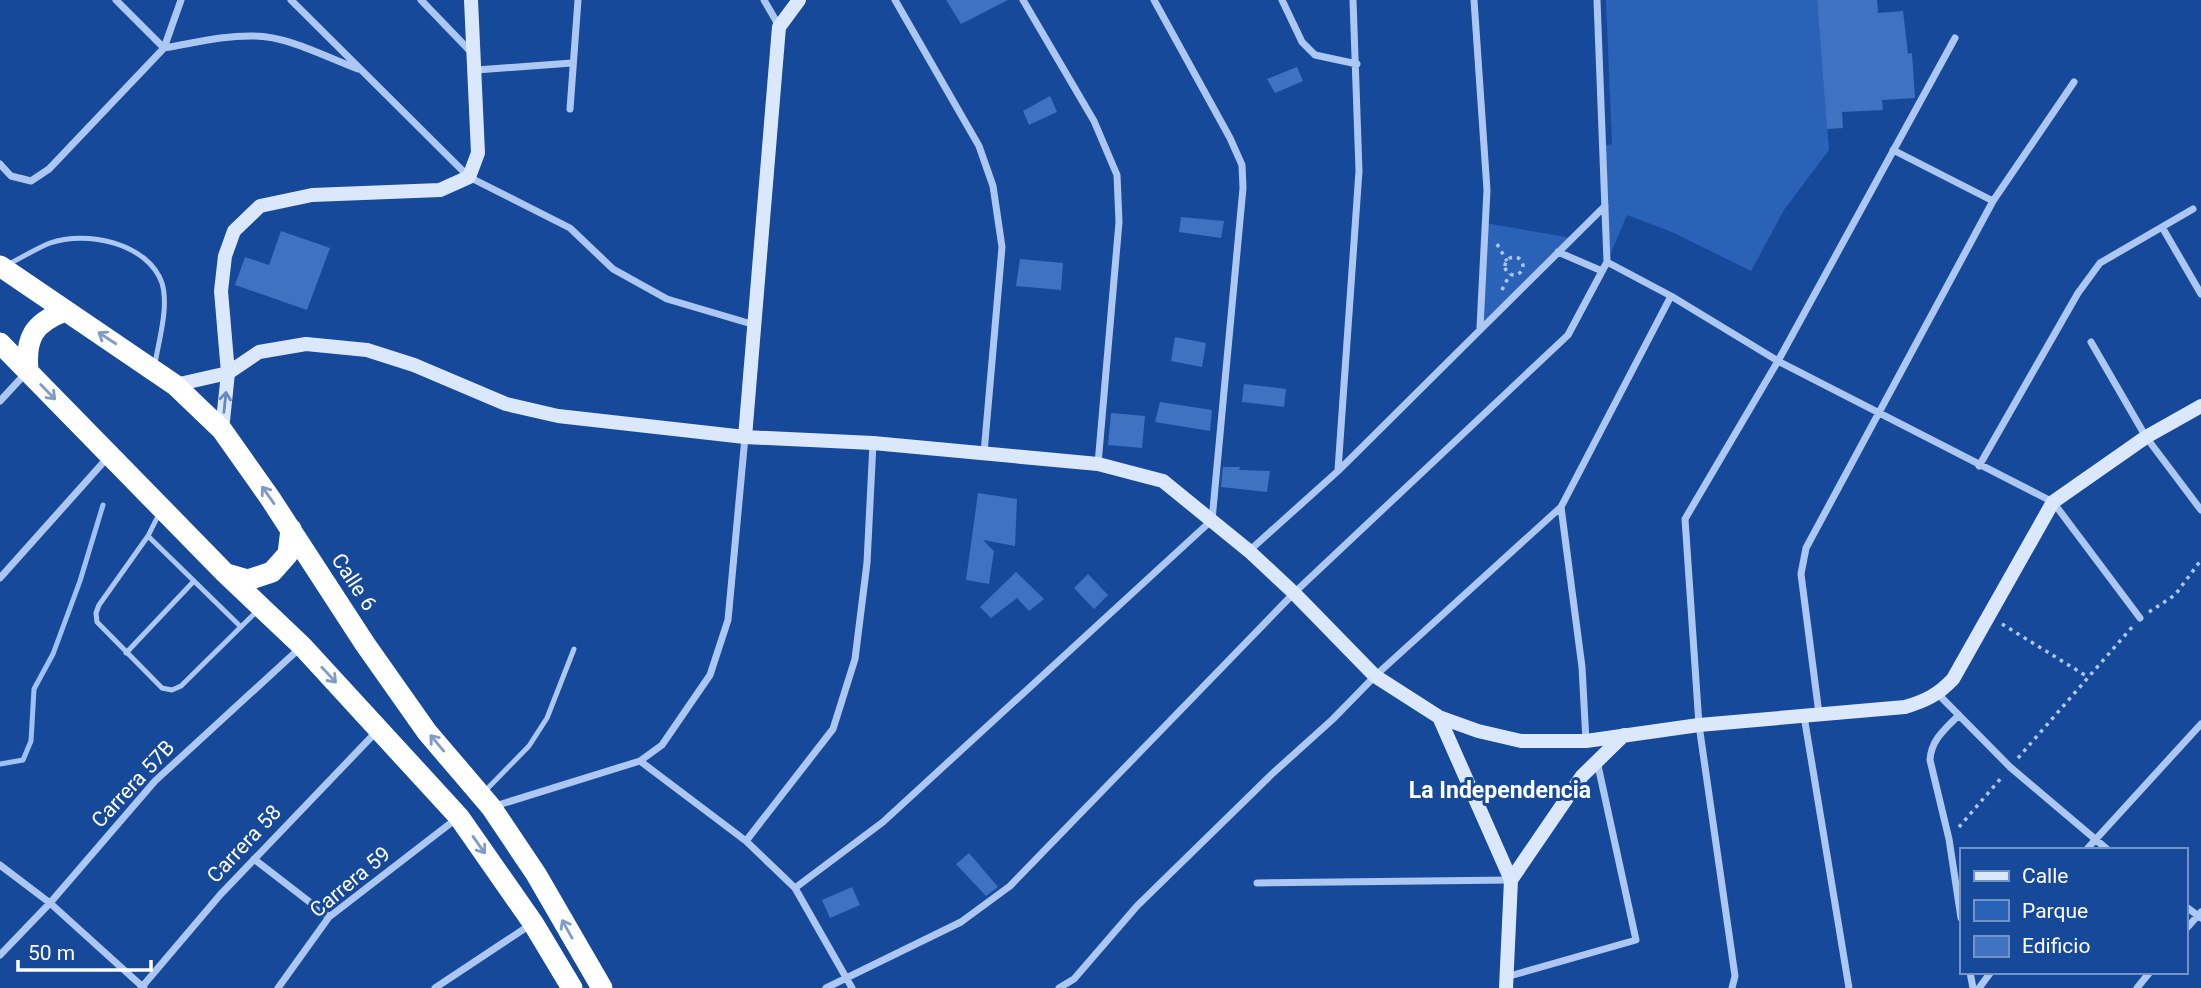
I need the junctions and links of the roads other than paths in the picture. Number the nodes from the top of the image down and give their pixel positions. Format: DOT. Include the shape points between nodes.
graph roads {
  1 [pos="116,0"];
  2 [pos="181,0"];
  3 [pos="291,0"];
  4 [pos="421,0"];
  5 [pos="471,0"];
  6 [pos="578,0"];
  7 [pos="764,0"];
  8 [pos="799,0"];
  9 [pos="895,0"];
  10 [pos="1023,0"];
  11 [pos="1154,0"];
  12 [pos="1282,0"];
  13 [pos="1353,0"];
  14 [pos="1474,0"];
  15 [pos="1597,0"];
  16 [pos="779,27"];
  17 [pos="1955,38"];
  18 [pos="164,48"];
  19 [pos="476,63"];
  20 [pos="572,63"];
  21 [pos="1357,64"];
  22 [pos="363,71"];
  23 [pos="2074,82"];
  24 [pos="570,109"];
  25 [pos="1893,150"];
  26 [pos="0,164"];
  27 [pos="469,177"];
  28 [pos="1993,201"];
  29 [pos="1605,206"];
  30 [pos="2193,209"];
  31 [pos="2162,226"];
  32 [pos="1558,252"];
  33 [pos="1606,262"];
  34 [pos="1,266"];
  35 [pos="1602,271"];
  36 [pos="2201,294"];
  37 [pos="1671,296"];
  38 [pos="65,311"];
  39 [pos="755,325"];
  40 [pos="1480,328"];
  41 [pos="2091,342"];
  42 [pos="0,343"];
  43 [pos="1778,361"];
  44 [pos="154,370"];
  45 [pos="28,371"];
  46 [pos="228,373"];
  47 [pos="175,385"];
  48 [pos="0,401"];
  49 [pos="2201,406"];
  50 [pos="1880,414"];
  51 [pos="222,430"];
  52 [pos="746,437"];
  53 [pos="2146,437"];
  54 [pos="873,443"];
  55 [pos="109,455"];
  56 [pos="984,455"];
  57 [pos="1098,464"];
  58 [pos="1979,466"];
  59 [pos="1338,471"];
  60 [pos="2053,502"];
  61 [pos="1561,507"];
  62 [pos="163,509"];
  63 [pos="2201,510"];
  64 [pos="1212,520"];
  65 [pos="291,529"];
  66 [pos="148,537"];
  67 [pos="1249,551"];
  68 [pos="225,573"];
  69 [pos="0,578"];
  70 [pos="194,581"];
  71 [pos="1294,593"];
  72 [pos="262,606"];
  73 [pos="2140,618"];
  74 [pos="241,627"];
  75 [pos="302,646"];
  76 [pos="574,649"];
  77 [pos="126,653"];
  78 [pos="1375,676"];
  79 [pos="1938,694"];
  80 [pos="1819,713"];
  81 [pos="1804,715"];
  82 [pos="1959,715"];
  83 [pos="1439,717"];
  84 [pos="2201,724"];
  85 [pos="1699,725"];
  86 [pos="379,729"];
  87 [pos="1624,735"];
  88 [pos="1586,741"];
  89 [pos="640,761"];
  90 [pos="1597,761"];
  91 [pos="486,801"];
  92 [pos="459,817"];
  93 [pos="2094,840"];
  94 [pos="747,841"];
  95 [pos="2088,848"];
  96 [pos="2105,848"];
  97 [pos="254,859"];
  98 [pos="0,865"];
  99 [pos="1511,880"];
  100 [pos="1256,883"];
  101 [pos="795,888"];
  102 [pos="50,903"];
  103 [pos="1960,911"];
  104 [pos="2200,915"];
  105 [pos="329,917"];
  106 [pos="533,923"];
  107 [pos="2187,928"];
  108 [pos="0,955"];
  109 [pos="2148,974"];
  110 [pos="848,976"];
  111 [pos="1506,983"];
  112 [pos="1074,984"];
  113 [pos="143,988"];
  114 [pos="278,988"];
  115 [pos="435,988"];
  116 [pos="572,988"];
  117 [pos="602,988"];
  118 [pos="826,988"];
  119 [pos="852,988"];
  120 [pos="1059,988"];
  121 [pos="1732,988"];
  122 [pos="1849,988"];
  123 [pos="2137,988"];
  1 -- 18 [label="street"];
  2 -- 18 [label="street"];
  3 -- 22 [label="street"];
  4 -- 19 [label="street"];
  5 -- 19 [label="main road"];
  6 -- 20 [label="street"];
  7 -- 16 [label="street"];
  8 -- 16 [label="main road"];
  9 -- 56 [label="street" via="979,146 993,186 1002,247"];
  10 -- 57 [label="street" via="1094,121 1117,175 1119,222"];
  11 -- 64 [label="street" via="1242,165"];
  12 -- 21 [label="street" via="1302,42 1315,55"];
  13 -- 21 [label="street"];
  14 -- 40 [label="street" via="1487,190"];
  15 -- 29 [label="street"];
  16 -- 39 [label="main road"];
  17 -- 25 [label="street"];
  18 -- 22 [label="street" via="257,36 293,44"];
  18 -- 26 [label="street" via="49,169 32,181 11,176"];
  19 -- 20 [label="street"];
  19 -- 27 [label="main road" via="478,153"];
  20 -- 24 [label="street"];
  21 -- 59 [label="street" via="1359,172"];
  22 -- 27 [label="street"];
  23 -- 28 [label="street"];
  25 -- 28 [label="street"];
  25 -- 43 [label="street"];
  27 -- 39 [label="street" via="570,228 613,269 667,299"];
  27 -- 46 [label="main road" via="440,190 312,195 260,206 234,231 225,256 221,291"];
  28 -- 50 [label="street"];
  29 -- 32 [label="street"];
  29 -- 33 [label="street"];
  30 -- 31 [label="street"];
  31 -- 36 [label="street"];
  31 -- 58 [label="street" via="2100,263 2078,293"];
  32 -- 35 [label="street"];
  32 -- 40 [label="street"];
  33 -- 35 [label="street"];
  33 -- 37 [label="street"];
  34 -- 38 [label="highway, Calle 6"];
  34 -- 44 [label="lane" via="52,242 92,238 129,248 152,264 162,284 164,308"];
  35 -- 71 [label="street" via="1568,335"];
  37 -- 43 [label="street"];
  37 -- 61 [label="street"];
  44 -- 38 [label="highway, Calle 6, one-way"];
  38 -- 45 [label="highway" via="47,318 33,333 26,351"];
  39 -- 52 [label="main road"];
  40 -- 59 [label="street"];
  41 -- 53 [label="street"];
  42 -- 45 [label="highway"];
  43 -- 50 [label="street"];
  43 -- 85 [label="street" via="1685,519"];
  44 -- 47 [label="highway, Calle 6"];
  45 -- 48 [label="street"];
  45 -- 55 [label="highway, one-way"];
  46 -- 47 [label="main road"];
  51 -- 46 [label="main road, one-way"];
  46 -- 52 [label="main road" via="259,352 306,344 368,350 506,404 558,416"];
  47 -- 51 [label="highway, Calle 6"];
  49 -- 53 [label="main road"];
  50 -- 58 [label="street"];
  50 -- 80 [label="street" via="1806,548 1801,574"];
  65 -- 51 [label="highway, Calle 6, one-way"];
  52 -- 54 [label="main road"];
  52 -- 89 [label="street" via="728,620 710,675 662,745"];
  53 -- 60 [label="main road"];
  53 -- 63 [label="street"];
  54 -- 56 [label="main road"];
  54 -- 94 [label="street" via="867,563 855,659 833,729"];
  55 -- 62 [label="highway"];
  55 -- 69 [label="street"];
  56 -- 57 [label="main road"];
  57 -- 64 [label="main road" via="1163,481"];
  58 -- 60 [label="street"];
  59 -- 67 [label="street"];
  60 -- 73 [label="street"];
  60 -- 79 [label="main road" via="1953,679"];
  61 -- 78 [label="street"];
  61 -- 88 [label="street" via="1582,667"];
  62 -- 66 [label="lane"];
  62 -- 68 [label="highway"];
  64 -- 67 [label="main road"];
  64 -- 101 [label="street" via="883,822"];
  65 -- 68 [label="highway" via="288,554 272,572 248,580"];
  91 -- 65 [label="highway, Calle 6, one-way" via="427,732"];
  66 -- 70 [label="lane"];
  66 -- 77 [label="lane" via="96,613 97,622"];
  67 -- 71 [label="main road"];
  68 -- 72 [label="highway"];
  70 -- 74 [label="lane"];
  70 -- 77 [label="lane"];
  71 -- 78 [label="main road"];
  71 -- 110 [label="street" via="1010,886 961,922"];
  72 -- 74 [label="lane"];
  72 -- 75 [label="highway"];
  74 -- 77 [label="lane" via="172,690 162,688"];
  75 -- 86 [label="highway, one-way"];
  75 -- 102 [label="street, Carrera 57B" via="155,781"];
  76 -- 91 [label="lane" via="547,718"];
  78 -- 83 [label="main road"];
  78 -- 112 [label="street" via="1137,906"];
  79 -- 80 [label="main road" via="1905,707"];
  79 -- 82 [label="street"];
  80 -- 81 [label="main road"];
  81 -- 85 [label="main road"];
  81 -- 122 [label="street"];
  82 -- 93 [label="street" via="2010,767"];
  82 -- 103 [label="street" via="1935,740 1930,760"];
  83 -- 88 [label="main road" via="1521,741"];
  83 -- 99 [label="main road"];
  84 -- 93 [label="street"];
  85 -- 87 [label="main road"];
  85 -- 121 [label="street" via="1735,976"];
  86 -- 92 [label="highway"];
  86 -- 97 [label="street, Carrera 58"];
  87 -- 88 [label="main road"];
  87 -- 90 [label="main road"];
  89 -- 91 [label="street"];
  89 -- 94 [label="street"];
  90 -- 99 [label="main road" via="1581,776"];
  90 -- 111 [label="street" via="1636,940"];
  117 -- 91 [label="highway, Calle 6, one-way" via="536,874"];
  92 -- 105 [label="street, Carrera 59"];
  92 -- 106 [label="highway, one-way"];
  93 -- 95 [label="street"];
  93 -- 96 [label="street"];
  94 -- 101 [label="street"];
  97 -- 105 [label="street"];
  97 -- 113 [label="street, Carrera 58"];
  98 -- 102 [label="street"];
  99 -- 100 [label="street"];
  99 -- 111 [label="main road"];
  101 -- 110 [label="street"];
  102 -- 108 [label="street, Carrera 57B"];
  102 -- 113 [label="street"];
  104 -- 107 [label="street"];
  105 -- 114 [label="street, Carrera 59"];
  106 -- 115 [label="street"];
  106 -- 116 [label="highway"];
  109 -- 123 [label="street"];
  110 -- 118 [label="street"];
  110 -- 119 [label="street"];
  112 -- 120 [label="street"];
}
